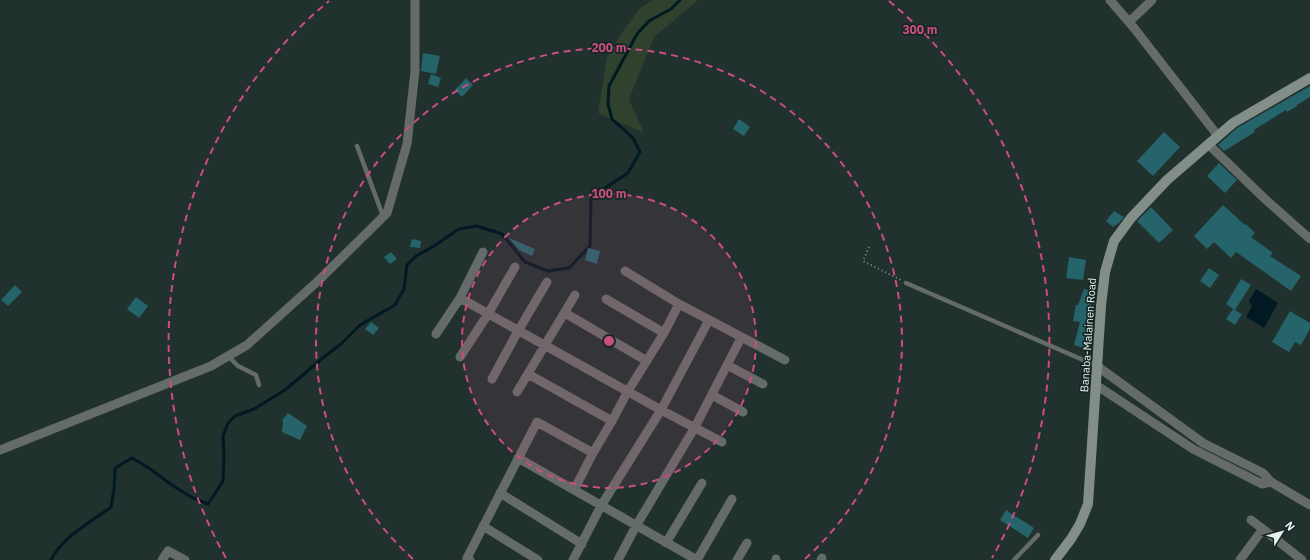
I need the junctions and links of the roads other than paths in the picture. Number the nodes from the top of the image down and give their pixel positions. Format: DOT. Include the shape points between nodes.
graph roads {
  1 [pos="415,0"];
  2 [pos="1110,0"];
  3 [pos="1152,0"];
  4 [pos="1129,22"];
  5 [pos="1310,78"];
  6 [pos="1218,136"];
  7 [pos="1208,144"];
  8 [pos="357,146"];
  9 [pos="383,216"];
  10 [pos="1310,239"];
  11 [pos="483,252"];
  12 [pos="515,267"];
  13 [pos="625,271"];
  14 [pos="547,282"];
  15 [pos="906,283"];
  16 [pos="576,295"];
  17 [pos="460,298"];
  18 [pos="606,299"];
  19 [pos="679,304"];
  20 [pos="565,313"];
  21 [pos="488,314"];
  22 [pos="709,320"];
  23 [pos="518,331"];
  24 [pos="664,333"];
  25 [pos="436,334"];
  26 [pos="741,338"];
  27 [pos="545,346"];
  28 [pos="228,356"];
  29 [pos="460,357"];
  30 [pos="785,360"];
  31 [pos="647,361"];
  32 [pos="727,365"];
  33 [pos="1097,366"];
  34 [pos="528,374"];
  35 [pos="492,379"];
  36 [pos="763,384"];
  37 [pos="259,385"];
  38 [pos="1096,385"];
  39 [pos="628,391"];
  40 [pos="517,392"];
  41 [pos="712,395"];
  42 [pos="661,410"];
  43 [pos="743,412"];
  44 [pos="612,421"];
  45 [pos="696,427"];
  46 [pos="722,442"];
  47 [pos="0,450"];
  48 [pos="593,453"];
  49 [pos="518,458"];
  50 [pos="1271,482"];
  51 [pos="702,483"];
  52 [pos="574,490"];
  53 [pos="500,493"];
  54 [pos="732,498"];
  55 [pos="1310,505"];
  56 [pos="601,506"];
  57 [pos="1251,520"];
  58 [pos="483,526"];
  59 [pos="636,526"];
  60 [pos="1263,529"];
  61 [pos="1038,535"];
  62 [pos="666,542"];
  63 [pos="747,543"];
  64 [pos="582,544"];
  65 [pos="162,560"];
  66 [pos="185,560"];
  67 [pos="470,560"];
  68 [pos="538,560"];
  69 [pos="573,560"];
  70 [pos="618,560"];
  71 [pos="697,560"];
  72 [pos="737,560"];
  73 [pos="1014,560"];
  74 [pos="1055,560"];
  75 [pos="1240,560"];
  76 [pos="1302,560"];
  1 -- 9 [label="street" via="416,71 407,144 387,213"];
  2 -- 4 [label="street"];
  3 -- 4 [label="street"];
  4 -- 6 [label="street"];
  5 -- 6 [label="street, Banaba-Malainen Road" via="1233,123"];
  6 -- 7 [label="street, Banaba-Malainen Road"];
  7 -- 10 [label="street"];
  7 -- 33 [label="street, Banaba-Malainen Road" via="1167,180 1131,218 1114,241 1105,272"];
  8 -- 9 [label="lane"];
  9 -- 28 [label="street" via="318,281 247,345"];
  11 -- 17 [label="street"];
  12 -- 21 [label="street"];
  13 -- 19 [label="street"];
  14 -- 23 [label="street"];
  15 -- 33 [label="lane"];
  16 -- 20 [label="street"];
  17 -- 21 [label="street"];
  17 -- 25 [label="street"];
  18 -- 24 [label="street"];
  19 -- 22 [label="street"];
  19 -- 24 [label="street"];
  20 -- 27 [label="street"];
  20 -- 31 [label="street"];
  21 -- 23 [label="street"];
  21 -- 29 [label="street"];
  22 -- 26 [label="street"];
  22 -- 42 [label="street"];
  23 -- 27 [label="street"];
  23 -- 35 [label="street"];
  24 -- 31 [label="street"];
  26 -- 30 [label="street"];
  26 -- 32 [label="street"];
  27 -- 34 [label="street"];
  27 -- 39 [label="street"];
  28 -- 37 [label="lane" via="238,366 256,375"];
  28 -- 47 [label="street" via="211,366"];
  31 -- 39 [label="street"];
  32 -- 36 [label="street"];
  32 -- 41 [label="street"];
  33 -- 38 [label="street, Banaba-Malainen Road"];
  33 -- 50 [label="street" via="1203,443 1263,473"];
  34 -- 40 [label="street"];
  34 -- 44 [label="street"];
  38 -- 50 [label="street" via="1193,449 1262,484"];
  38 -- 74 [label="street, Banaba-Malainen Road" via="1088,504 1080,524"];
  39 -- 42 [label="street"];
  39 -- 44 [label="street"];
  41 -- 43 [label="street"];
  41 -- 45 [label="street"];
  42 -- 45 [label="street"];
  42 -- 56 [label="street"];
  44 -- 48 [label="street"];
  45 -- 46 [label="street"];
  45 -- 59 [label="street"];
  48 -- 49 [label="street" via="537,422"];
  48 -- 52 [label="street"];
  49 -- 52 [label="street"];
  49 -- 53 [label="street"];
  50 -- 55 [label="street"];
  51 -- 62 [label="street"];
  52 -- 56 [label="street"];
  53 -- 58 [label="street"];
  53 -- 64 [label="street"];
  54 -- 71 [label="street"];
  56 -- 59 [label="street"];
  56 -- 64 [label="street"];
  57 -- 60 [label="street"];
  58 -- 67 [label="street" via="467,558"];
  58 -- 68 [label="street"];
  59 -- 62 [label="street"];
  59 -- 70 [label="street"];
  60 -- 75 [label="street"];
  60 -- 76 [label="street"];
  61 -- 73 [label="lane"];
  62 -- 71 [label="street"];
  63 -- 72 [label="street"];
  64 -- 69 [label="street"];
  65 -- 66 [label="street" via="168,551"];
}
